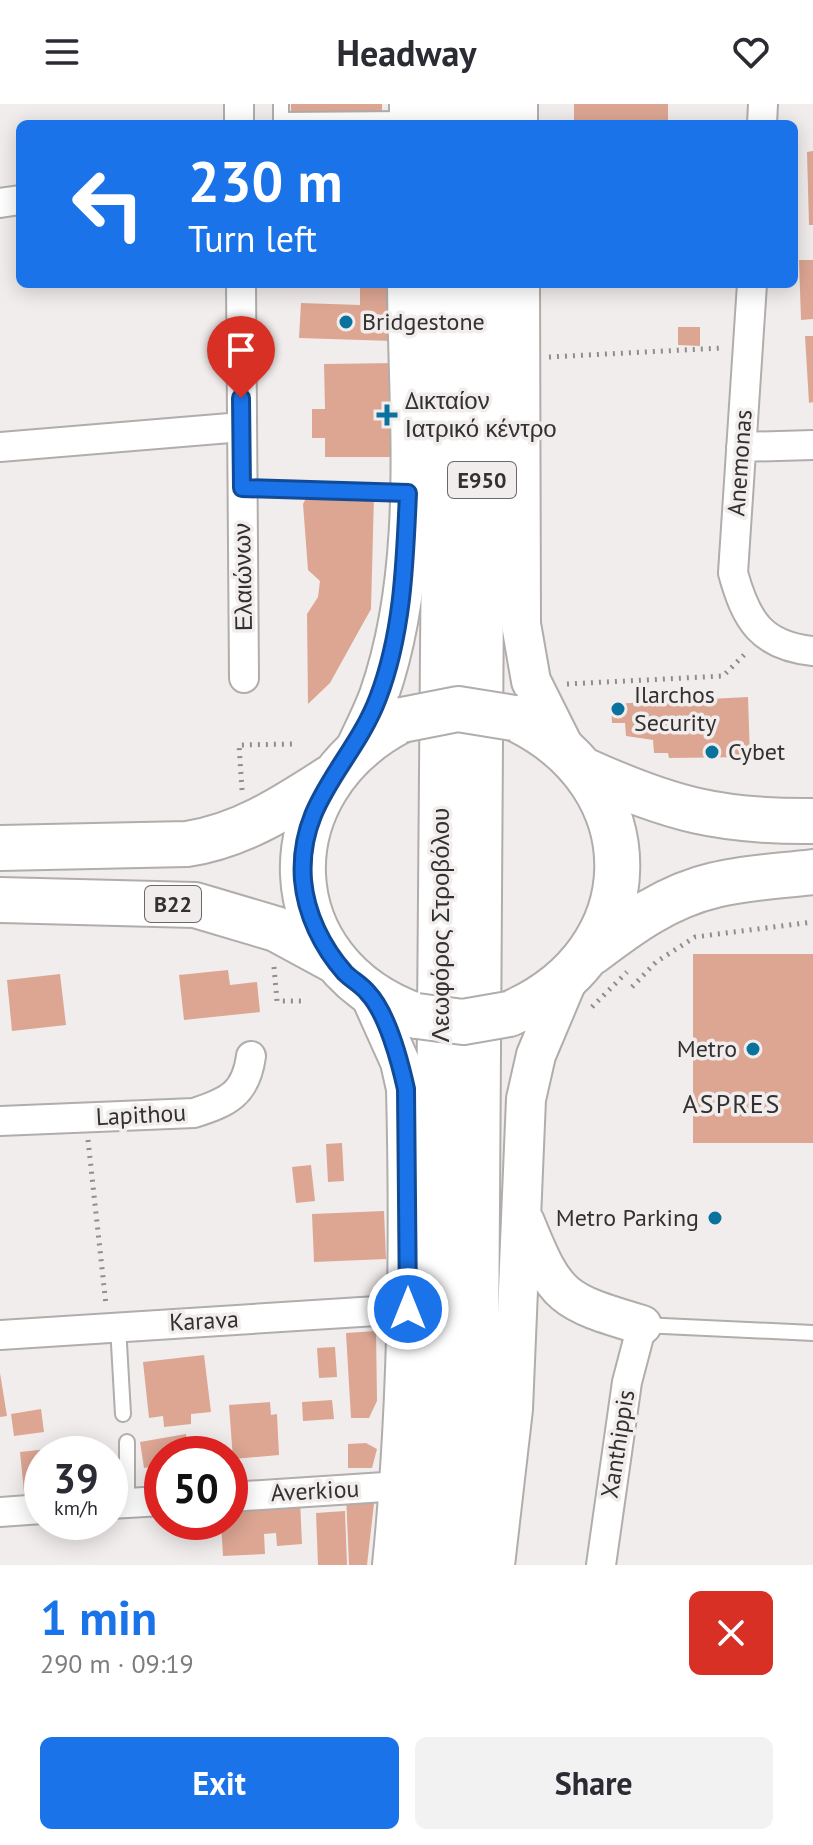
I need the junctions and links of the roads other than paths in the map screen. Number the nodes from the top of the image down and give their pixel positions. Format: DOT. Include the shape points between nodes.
graph roads {
  1 [pos="281,104"];
  2 [pos="424,115"];
  3 [pos="241,288"];
  4 [pos="407,288"];
  5 [pos="446,288"];
  6 [pos="483,288"];
  7 [pos="520,288"];
  8 [pos="752,288"];
  9 [pos="242,427"];
  10 [pos="813,445"];
  11 [pos="0,447"];
  12 [pos="741,447"];
  13 [pos="242,488"];
  14 [pos="408,493"];
  15 [pos="813,651"];
  16 [pos="244,678"];
  17 [pos="575,759"];
  18 [pos="342,764"];
  19 [pos="813,821"];
  20 [pos="0,848"];
  21 [pos="813,872"];
  22 [pos="0,900"];
  23 [pos="335,961"];
  24 [pos="581,983"];
  25 [pos="369,993"];
  26 [pos="251,1056"];
  27 [pos="0,1121"];
  28 [pos="519,1209"];
  29 [pos="408,1309"];
  30 [pos="642,1325"];
  31 [pos="113,1326"];
  32 [pos="813,1333"];
  33 [pos="0,1335"];
  34 [pos="123,1414"];
  35 [pos="400,1486"];
  36 [pos="248,1496"];
  37 [pos="24,1510"];
  38 [pos="0,1512"];
  39 [pos="392,1565"];
  40 [pos="421,1565"];
  41 [pos="462,1565"];
  42 [pos="495,1565"];
  43 [pos="601,1565"];
  1 -- 2 [label="lane" via="281,120"];
  3 -- 9 [label="street, Ελαιώνων"];
  4 -- 14 [label="main road"];
  5 -- 40 [label="main road, Λεωφόρος Στροβόλου / E950" via="438,1263"];
  6 -- 41 [label="main road, Λεωφόρος Στροβόλου / E950" via="476,1355"];
  7 -- 17 [label="main road, E950" via="521,624 531,681"];
  8 -- 12 [label="street, Anemonas"];
  9 -- 11 [label="street"];
  9 -- 13 [label="street, Ελαιώνων"];
  10 -- 12 [label="street"];
  12 -- 15 [label="street, Anemonas" via="733,573 742,604 763,635"];
  13 -- 14 [label="lane"];
  13 -- 16 [label="street, Ελαιώνων"];
  14 -- 18 [label="main road" via="397,625 378,698"];
  17 -- 18 [label="main road, bridge" via="514,718 458,709 402,720"];
  17 -- 19 [label="main road" via="688,811 750,822"];
  17 -- 24 [label="main road" via="612,827 617,871 609,915"];
  18 -- 20 [label="main road" via="284,807 217,840"];
  18 -- 23 [label="main road" via="307,833 303,879 314,924"];
  21 -- 24 [label="main road" via="715,885 649,911"];
  22 -- 23 [label="main road, B22" via="195,905 276,929"];
  23 -- 25 [label="main road"];
  24 -- 25 [label="main road, bridge" via="509,1014 463,1022 417,1016"];
  24 -- 28 [label="main road" via="536,1055 526,1099"];
  25 -- 29 [label="main road" via="400,1062 406,1089"];
  26 -- 27 [label="street, Lapithou" via="248,1079 236,1093 194,1113"];
  28 -- 30 [label="main road" via="546,1274 564,1295"];
  28 -- 42 [label="main road" via="513,1409"];
  29 -- 31 [label="street, Karava"];
  29 -- 35 [label="main road"];
  30 -- 32 [label="lane"];
  30 -- 43 [label="street, Xanthippis" via="627,1382"];
  31 -- 33 [label="street, Karava"];
  31 -- 34 [label="lane"];
  35 -- 36 [label="street, Averkiou"];
  35 -- 39 [label="main road"];
  37 -- 38 [label="street"];
}
